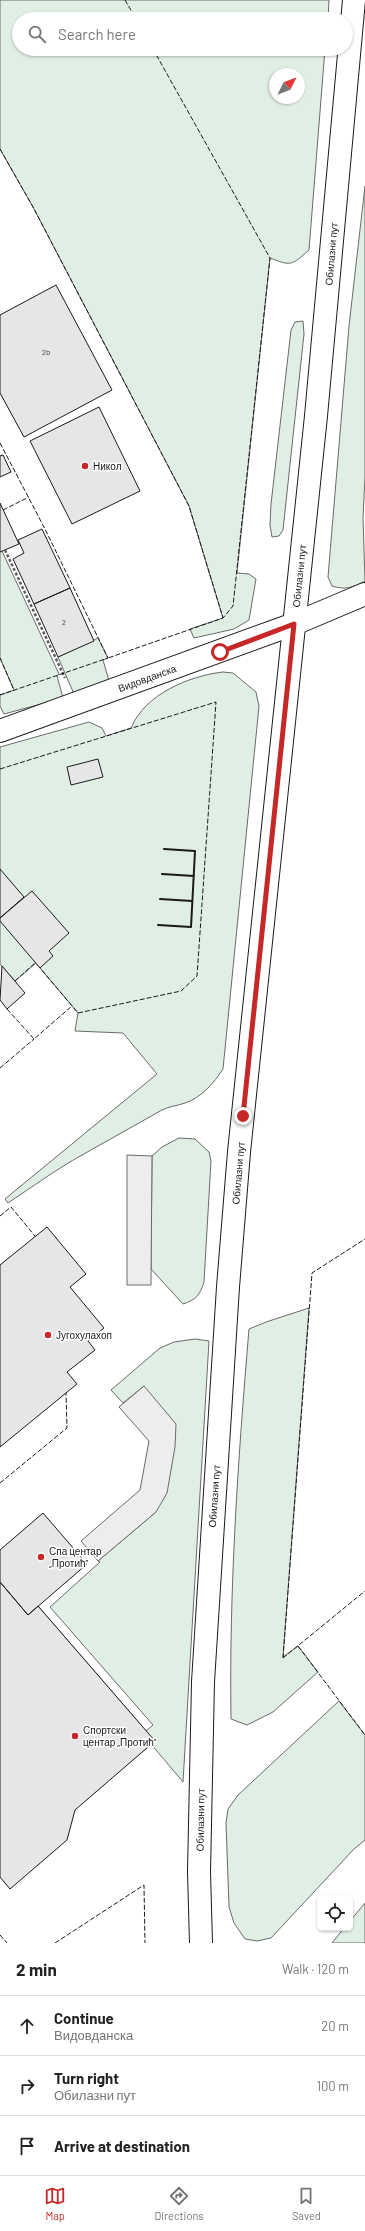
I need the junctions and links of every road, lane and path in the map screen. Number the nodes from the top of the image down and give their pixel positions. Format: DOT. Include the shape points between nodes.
graph roads {
  1 [pos="354,0"];
  2 [pos="353,12"];
  3 [pos="349,56"];
  4 [pos="5,550"];
  5 [pos="365,594"];
  6 [pos="294,624"];
  7 [pos="63,673"];
  8 [pos="0,731"];
  9 [pos="201,1943"];
  1 -- 2 [label="main road, Обилазни пут"];
  3 -- 6 [label="main road, Обилазни пут"];
  4 -- 7 [label="path"];
  5 -- 6 [label="main road, Видовданска"];
  6 -- 8 [label="main road, Видовданска"];
  6 -- 9 [label="main road, Обилазни пут" via="240,1144 225,1323 203,1682 199,1872"];
}
